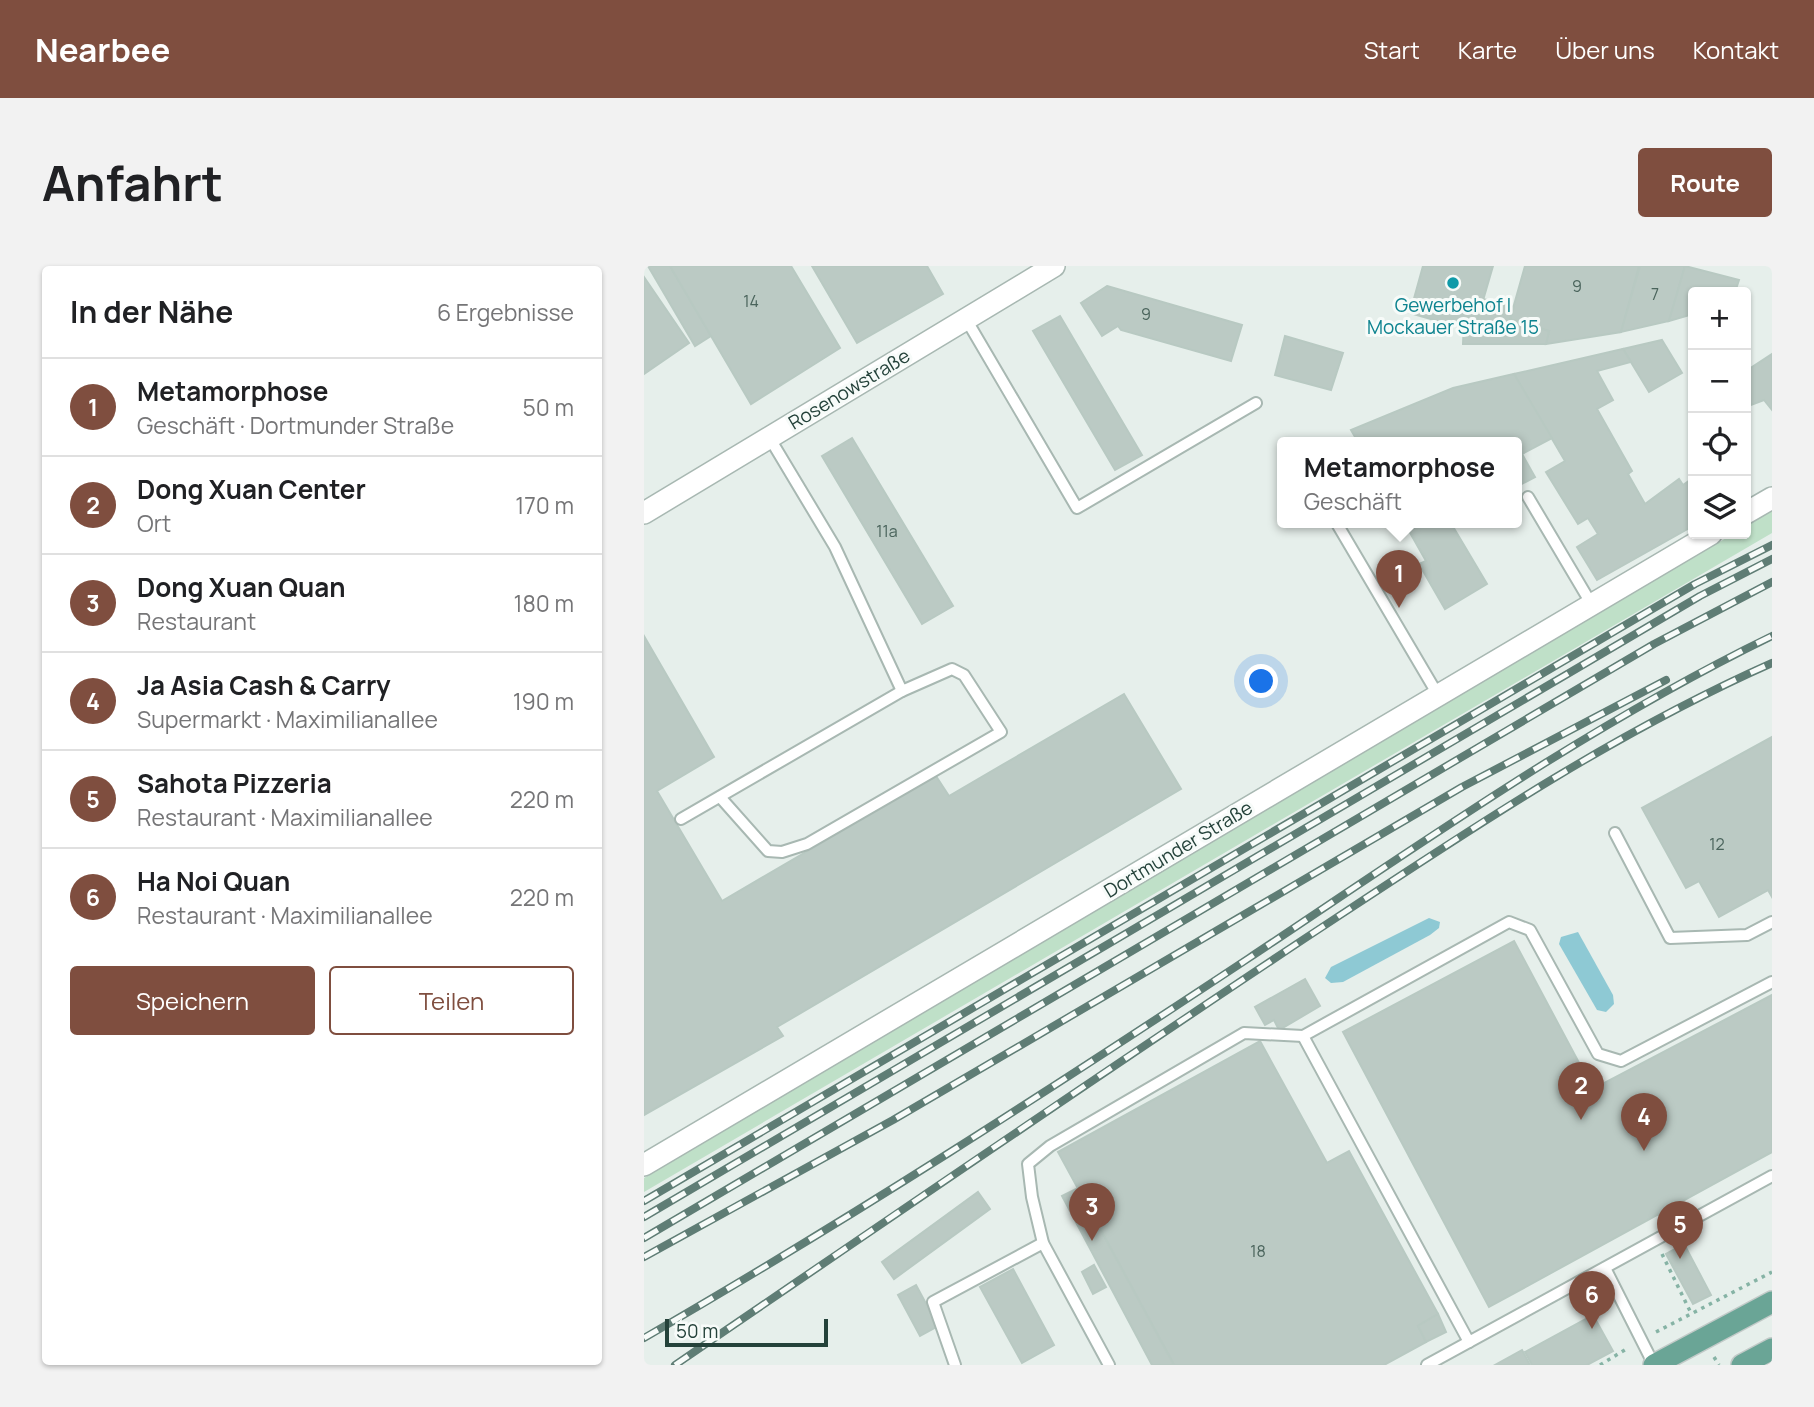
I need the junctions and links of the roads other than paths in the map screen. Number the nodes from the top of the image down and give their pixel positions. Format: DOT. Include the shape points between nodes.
graph roads {
  1 [pos="1054,266"];
  2 [pos="967,318"];
  3 [pos="1256,403"];
  4 [pos="769,437"];
  5 [pos="1528,497"];
  6 [pos="1772,498"];
  7 [pos="1751,510"];
  8 [pos="644,513"];
  9 [pos="1340,528"];
  10 [pos="1702,539"];
  11 [pos="1592,604"];
  12 [pos="902,691"];
  13 [pos="1438,695"];
  14 [pos="720,797"];
  15 [pos="681,820"];
  16 [pos="1615,833"];
  17 [pos="1772,922"];
  18 [pos="1772,982"];
  19 [pos="1304,1036"];
  20 [pos="644,1165"];
  21 [pos="1772,1176"];
  22 [pos="1043,1243"];
  23 [pos="1605,1268"];
  24 [pos="1772,1302"];
  25 [pos="1469,1342"];
  26 [pos="1772,1349"];
  27 [pos="955,1365"];
  28 [pos="1110,1365"];
  29 [pos="1427,1365"];
  30 [pos="1654,1365"];
  31 [pos="1742,1365"];
  1 -- 2 [label="street, Rosenowstraße"];
  2 -- 3 [label="lane" via="1077,508"];
  2 -- 4 [label="street, Rosenowstraße"];
  4 -- 8 [label="street, Rosenowstraße"];
  4 -- 12 [label="lane" via="835,547"];
  5 -- 11 [label="lane"];
  6 -- 7 [label="street"];
  9 -- 13 [label="lane"];
  10 -- 11 [label="street, Dortmunder Straße"];
  11 -- 13 [label="street, Dortmunder Straße"];
  12 -- 14 [label="lane"];
  12 -- 14 [label="lane" via="951,669 964,675 1001,732 807,844 782,852 768,850"];
  13 -- 20 [label="street, Dortmunder Straße"];
  14 -- 15 [label="lane"];
  16 -- 17 [label="lane" via="1670,937 1747,935"];
  18 -- 19 [label="lane" via="1621,1062 1598,1054 1530,930 1508,922"];
  19 -- 22 [label="lane" via="1244,1033 1050,1146 1028,1164"];
  19 -- 25 [label="lane"];
  21 -- 23 [label="lane"];
  22 -- 27 [label="lane" via="933,1302"];
  22 -- 28 [label="lane"];
  23 -- 25 [label="lane"];
  23 -- 30 [label="lane"];
  24 -- 30 [label="main road"];
  25 -- 29 [label="lane"];
  26 -- 31 [label="main road"];
}
